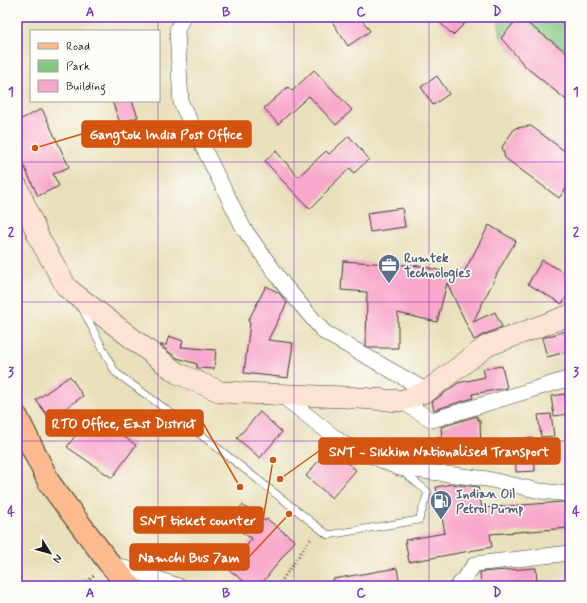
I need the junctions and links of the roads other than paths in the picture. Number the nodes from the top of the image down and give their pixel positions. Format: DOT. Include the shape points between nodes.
graph roads {
  1 [pos="183,17"];
  2 [pos="17,186"];
  3 [pos="74,294"];
  4 [pos="570,315"];
  5 [pos="570,381"];
  6 [pos="427,391"];
  7 [pos="280,394"];
  8 [pos="401,401"];
  9 [pos="17,417"];
  10 [pos="399,468"];
  11 [pos="570,494"];
  12 [pos="570,553"];
  13 [pos="109,563"];
  14 [pos="130,586"];
  15 [pos="179,586"];
  16 [pos="458,586"];
  1 -- 6 [label="street" via="177,30 181,103 244,229 284,285 324,332"];
  2 -- 3 [label="main road" via="39,238 67,288"];
  3 -- 7 [label="main road" via="177,374 221,392"];
  3 -- 10 [label="lane" via="115,372 205,438 328,535 418,520 428,492"];
  4 -- 6 [label="main road" via="487,346"];
  5 -- 8 [label="street" via="564,380 432,420"];
  6 -- 8 [label="main road"];
  7 -- 8 [label="main road"];
  7 -- 10 [label="street" via="342,443"];
  9 -- 13 [label="main road" via="50,484"];
  10 -- 11 [label="street" via="487,479 540,491"];
  12 -- 16 [label="street" via="475,564"];
  13 -- 14 [label="main road"];
  13 -- 15 [label="street"];
}
